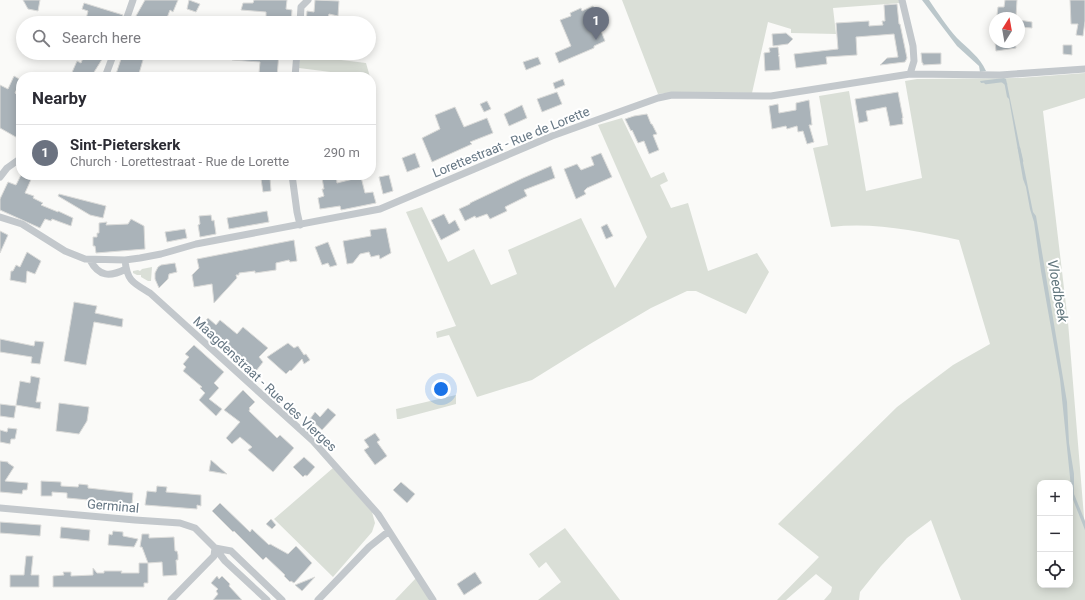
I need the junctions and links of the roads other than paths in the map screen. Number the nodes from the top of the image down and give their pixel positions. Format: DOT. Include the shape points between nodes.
graph roads {
  1 [pos="133,0"];
  2 [pos="296,0"];
  3 [pos="308,0"];
  4 [pos="902,0"];
  5 [pos="301,7"];
  6 [pos="127,16"];
  7 [pos="300,16"];
  8 [pos="111,60"];
  9 [pos="297,60"];
  10 [pos="1085,69"];
  11 [pos="107,72"];
  12 [pos="296,72"];
  13 [pos="910,74"];
  14 [pos="16,162"];
  15 [pos="0,177"];
  16 [pos="293,180"];
  17 [pos="0,216"];
  18 [pos="300,225"];
  19 [pos="90,260"];
  20 [pos="124,260"];
  21 [pos="126,269"];
  22 [pos="0,508"];
  23 [pos="389,530"];
  24 [pos="215,548"];
  25 [pos="171,600"];
  26 [pos="267,600"];
  27 [pos="282,600"];
  28 [pos="318,600"];
  29 [pos="433,600"];
  1 -- 6 [label="street"];
  2 -- 5 [label="street"];
  3 -- 5 [label="street"];
  4 -- 13 [label="street" via="913,46 914,61"];
  5 -- 7 [label="street"];
  8 -- 11 [label="street"];
  9 -- 12 [label="street"];
  10 -- 13 [label="street, Lorettestraat - Rue de Lorette" via="1000,75"];
  13 -- 18 [label="street, Lorettestraat - Rue de Lorette" via="771,96 672,95 658,98 552,136 387,207"];
  14 -- 15 [label="street"];
  16 -- 18 [label="street"];
  17 -- 19 [label="street" via="22,224 70,254"];
  18 -- 20 [label="street, Lorettestraat - Rue de Lorette"];
  19 -- 20 [label="street, Lorettestraat - Rue de Lorette"];
  19 -- 21 [label="street" via="94,267 107,275"];
  20 -- 21 [label="street"];
  21 -- 23 [label="street, Maagdenstraat - Rue des Vierges" via="131,281 150,293 313,441 378,514"];
  22 -- 24 [label="street, Germinal" via="180,523 194,528"];
  23 -- 28 [label="street"];
  23 -- 29 [label="street, Maagdenstraat - Rue des Vierges"];
  24 -- 25 [label="street" via="214,556"];
  24 -- 26 [label="street, Germinal"];
  24 -- 27 [label="street, Germinal" via="232,552"];
}
